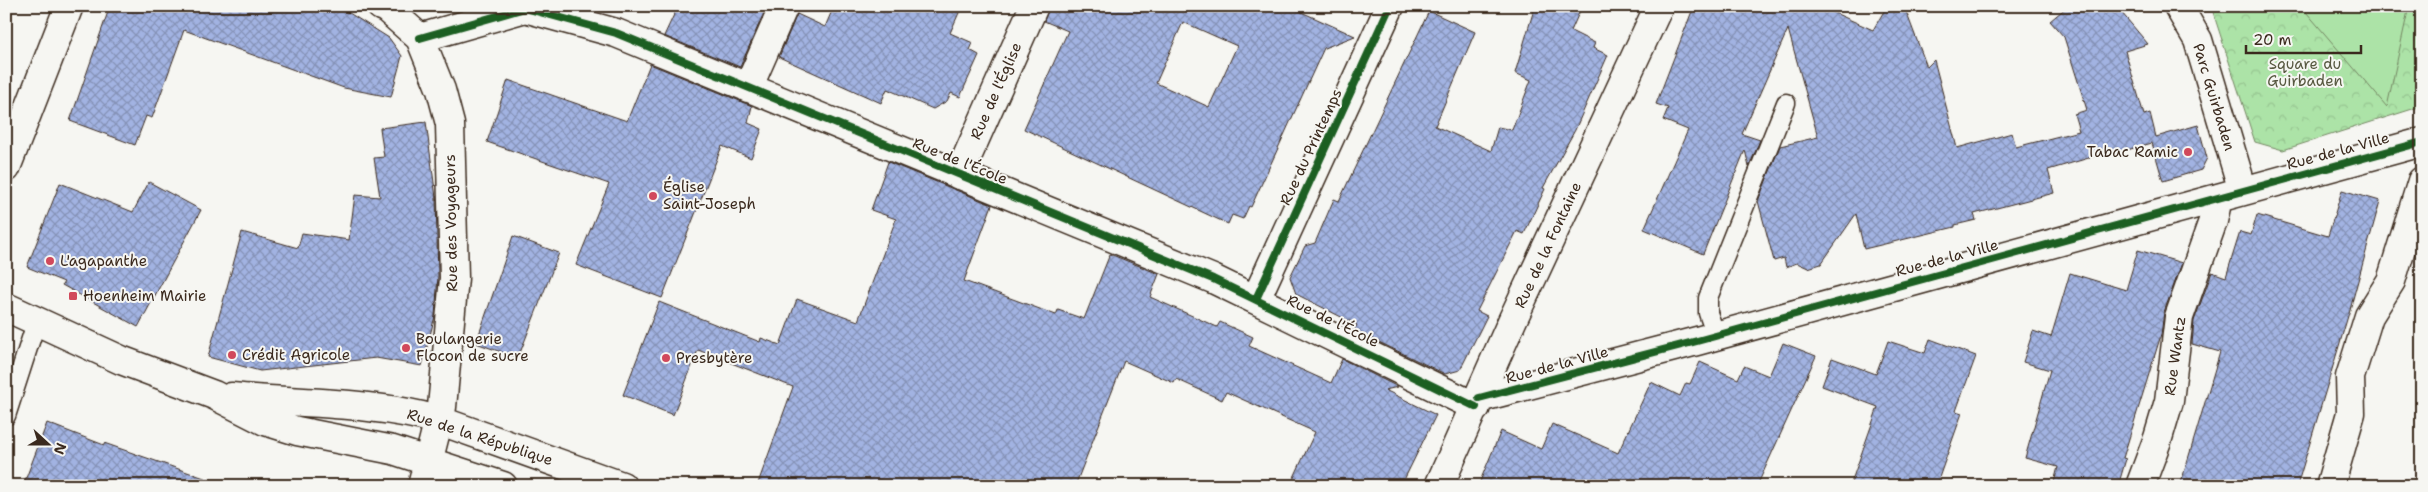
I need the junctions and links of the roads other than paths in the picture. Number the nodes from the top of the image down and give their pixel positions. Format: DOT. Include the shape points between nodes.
graph roads {
  1 [pos="69,6"];
  2 [pos="381,6"];
  3 [pos="784,6"];
  4 [pos="1034,6"];
  5 [pos="1390,6"];
  6 [pos="1659,6"];
  7 [pos="2178,6"];
  8 [pos="420,38"];
  9 [pos="748,88"];
  10 [pos="1786,103"];
  11 [pos="2422,142"];
  12 [pos="6,168"];
  13 [pos="959,175"];
  14 [pos="2422,181"];
  15 [pos="2231,194"];
  16 [pos="1256,299"];
  17 [pos="6,307"];
  18 [pos="37,320"];
  19 [pos="1716,336"];
  20 [pos="214,395"];
  21 [pos="1478,403"];
  22 [pos="6,416"];
  23 [pos="438,420"];
  24 [pos="426,473"];
  25 [pos="503,486"];
  26 [pos="622,486"];
  27 [pos="1439,486"];
  28 [pos="2140,486"];
  29 [pos="2330,486"];
  1 -- 12 [label="street"];
  2 -- 8 [label="street, Rue des Voyageurs"];
  3 -- 9 [label="street"];
  4 -- 13 [label="street, Rue de l'Église"];
  5 -- 16 [label="street, Rue du Printemps"];
  6 -- 21 [label="street, Rue de la Fontaine" via="1517,310"];
  7 -- 15 [label="street, Parc Guirbaden" via="2198,40"];
  8 -- 9 [label="street, Rue de l'École" via="525,8 616,33"];
  8 -- 23 [label="street, Rue des Voyageurs" via="441,90 450,124 454,278 446,373"];
  9 -- 13 [label="street, Rue de l'École"];
  10 -- 19 [label="lane" via="1708,298 1708,313"];
  11 -- 15 [label="street, Rue de la Ville"];
  13 -- 16 [label="street, Rue de l'École"];
  14 -- 29 [label="street" via="2391,281 2369,316 2350,377 2351,414"];
  15 -- 19 [label="street, Rue de la Ville"];
  15 -- 28 [label="street, Rue Wantz" via="2213,221 2179,317 2168,401"];
  16 -- 21 [label="street, Rue de l'École"];
  17 -- 18 [label="street, Rue de la République"];
  18 -- 20 [label="street, Rue de la République" via="121,360"];
  18 -- 22 [label="lane"];
  19 -- 21 [label="street, Rue de la Ville"];
  20 -- 23 [label="street, Rue de la République" via="369,406"];
  20 -- 24 [label="street, Rue de la République" via="265,421 297,432 393,450"];
  21 -- 27 [label="street, Rue de la Fontaine"];
  23 -- 24 [label="street, Rue des Voyageurs"];
  23 -- 26 [label="street, Rue de la République"];
  24 -- 25 [label="street, Rue de la République"];
}
